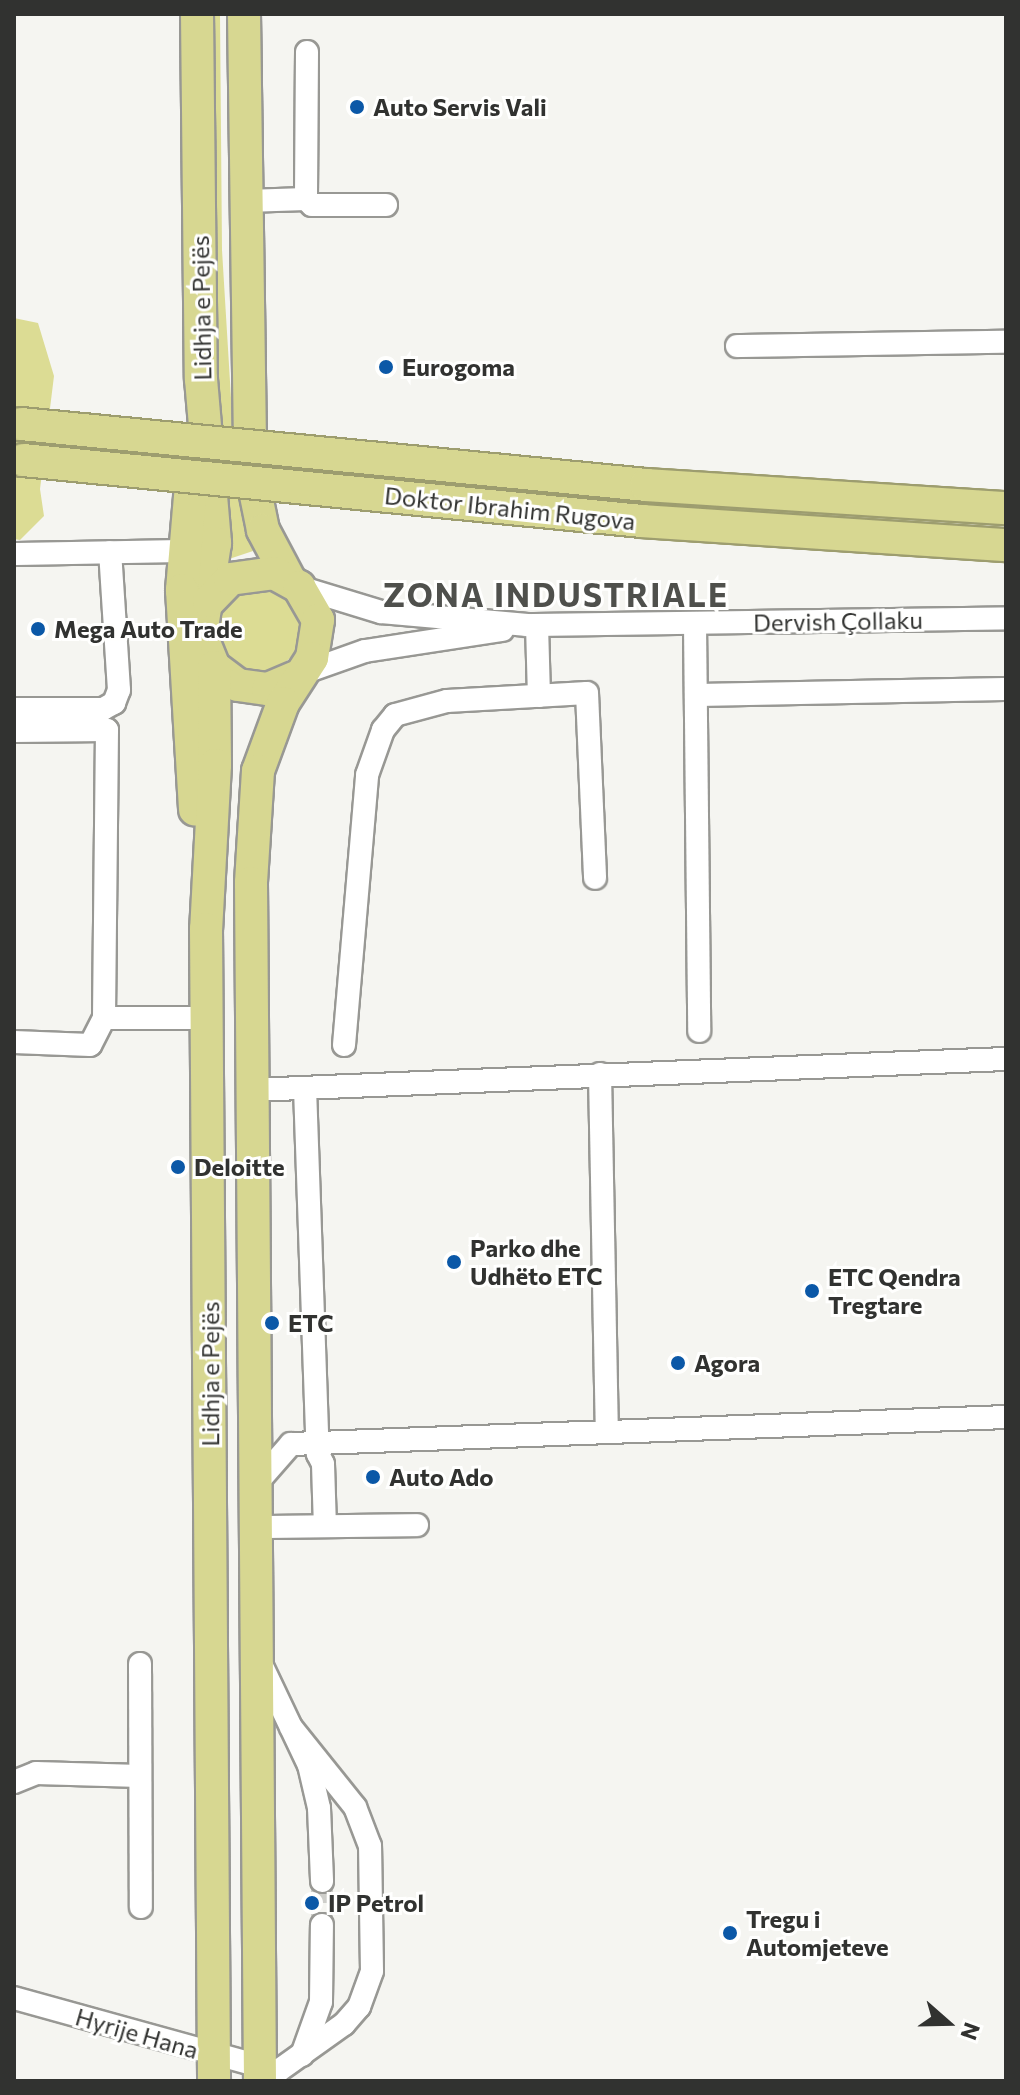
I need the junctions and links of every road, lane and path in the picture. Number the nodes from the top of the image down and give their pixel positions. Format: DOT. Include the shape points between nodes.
graph roads {
  1 [pos="197,14"];
  2 [pos="244,14"];
  3 [pos="307,52"];
  4 [pos="306,199"];
  5 [pos="246,201"];
  6 [pos="386,205"];
  7 [pos="1006,342"];
  8 [pos="737,346"];
  9 [pos="201,379"];
  10 [pos="18,424"];
  11 [pos="18,460"];
  12 [pos="1006,508"];
  13 [pos="1006,545"];
  14 [pos="184,551"];
  15 [pos="110,552"];
  16 [pos="14,554"];
  17 [pos="294,583"];
  18 [pos="209,601"];
  19 [pos="1006,618"];
  20 [pos="695,624"];
  21 [pos="532,625"];
  22 [pos="214,667"];
  23 [pos="298,675"];
  24 [pos="1006,689"];
  25 [pos="696,695"];
  26 [pos="539,696"];
  27 [pos="14,709"];
  28 [pos="14,731"];
  29 [pos="595,878"];
  30 [pos="206,929"];
  31 [pos="104,1018"];
  32 [pos="207,1018"];
  33 [pos="699,1031"];
  34 [pos="14,1042"];
  35 [pos="344,1045"];
  36 [pos="1006,1059"];
  37 [pos="600,1074"];
  38 [pos="305,1088"];
  39 [pos="253,1090"];
  40 [pos="317,1417"];
  41 [pos="1006,1417"];
  42 [pos="607,1430"];
  43 [pos="291,1444"];
  44 [pos="317,1444"];
  45 [pos="256,1484"];
  46 [pos="417,1525"];
  47 [pos="325,1526"];
  48 [pos="257,1527"];
  49 [pos="258,1658"];
  50 [pos="140,1664"];
  51 [pos="291,1727"];
  52 [pos="140,1776"];
  53 [pos="14,1782"];
  54 [pos="322,1881"];
  55 [pos="141,1907"];
  56 [pos="322,1925"];
  57 [pos="14,1998"];
  58 [pos="299,2060"];
  59 [pos="214,2068"];
  60 [pos="260,2075"];
  1 -- 9 [label="highway, Lidhja e Pejës"];
  2 -- 5 [label="highway, Lidhja e Pejës"];
  3 -- 4 [label="street"];
  4 -- 5 [label="street"];
  4 -- 6 [label="street" via="312,205"];
  5 -- 17 [label="highway, Lidhja e Pejës" via="250,466 263,530"];
  7 -- 8 [label="street"];
  9 -- 14 [label="highway"];
  9 -- 18 [label="highway, Lidhja e Pejës" via="214,504"];
  10 -- 12 [label="highway, Doktor Ibrahim Rugova, bridge" via="646,485"];
  11 -- 13 [label="highway, Doktor Ibrahim Rugova, bridge" via="642,521"];
  14 -- 15 [label="street"];
  14 -- 30 [label="highway" via="183,636"];
  15 -- 16 [label="street"];
  15 -- 27 [label="street" via="119,690 114,703 103,709"];
  17 -- 18 [label="highway" via="274,573 244,573"];
  17 -- 21 [label="street" via="381,612"];
  17 -- 23 [label="highway, Lidhja e Pejës" via="311,602 318,630 312,658"];
  18 -- 22 [label="highway, Lidhja e Pejës" via="201,635"];
  19 -- 20 [label="street, Dervish Çollaku"];
  20 -- 21 [label="street, Dervish Çollaku"];
  20 -- 25 [label="street"];
  21 -- 23 [label="street" via="365,651"];
  21 -- 26 [label="street"];
  22 -- 23 [label="highway" via="225,678 253,689 268,689"];
  22 -- 30 [label="highway, Lidhja e Pejës"];
  23 -- 39 [label="highway, Lidhja e Pejës" via="265,748 257,785 251,883"];
  24 -- 25 [label="street"];
  25 -- 33 [label="street"];
  26 -- 29 [label="street" via="587,693"];
  26 -- 35 [label="street" via="414,706 395,715 383,730 363,805"];
  28 -- 31 [label="street" via="107,730"];
  30 -- 32 [label="highway, Lidhja e Pejës"];
  31 -- 32 [label="street"];
  31 -- 34 [label="street" via="90,1045"];
  32 -- 59 [label="highway, Lidhja e Pejës"];
  36 -- 37 [label="street"];
  37 -- 38 [label="street"];
  37 -- 42 [label="street"];
  38 -- 39 [label="street"];
  38 -- 40 [label="street"];
  39 -- 45 [label="highway, Lidhja e Pejës"];
  40 -- 43 [label="street"];
  40 -- 44 [label="street"];
  41 -- 42 [label="street"];
  42 -- 44 [label="street"];
  43 -- 44 [label="street"];
  43 -- 45 [label="street"];
  44 -- 47 [label="street"];
  45 -- 48 [label="highway, Lidhja e Pejës"];
  46 -- 47 [label="street"];
  47 -- 48 [label="street"];
  48 -- 49 [label="highway, Lidhja e Pejës"];
  49 -- 51 [label="street"];
  49 -- 60 [label="highway, Lidhja e Pejës"];
  50 -- 52 [label="street"];
  51 -- 54 [label="street" via="315,1786"];
  51 -- 58 [label="street" via="355,1807 370,1846 368,1988 344,2024"];
  52 -- 53 [label="street" via="36,1773"];
  52 -- 55 [label="street"];
  56 -- 58 [label="street" via="321,2002"];
  57 -- 59 [label="street, Hyrije Hana"];
  58 -- 60 [label="street"];
  59 -- 60 [label="street, Hyrije Hana"];
}
